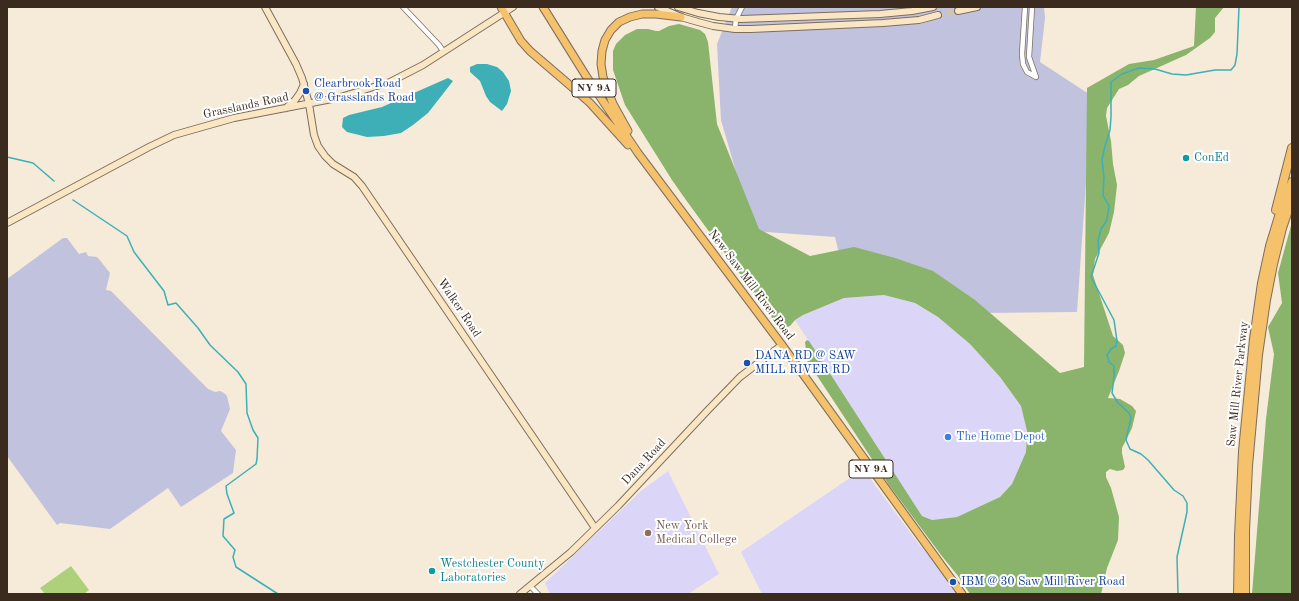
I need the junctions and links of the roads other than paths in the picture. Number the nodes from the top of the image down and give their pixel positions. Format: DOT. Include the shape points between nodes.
graph roads {
  1 [pos="265,7"];
  2 [pos="403,7"];
  3 [pos="513,7"];
  4 [pos="543,7"];
  5 [pos="658,7"];
  6 [pos="678,7"];
  7 [pos="742,7"];
  8 [pos="933,7"];
  9 [pos="977,7"];
  10 [pos="1024,7"];
  11 [pos="1032,7"];
  12 [pos="503,10"];
  13 [pos="958,11"];
  14 [pos="938,15"];
  15 [pos="681,17"];
  16 [pos="736,19"];
  17 [pos="735,28"];
  18 [pos="444,52"];
  19 [pos="304,84"];
  20 [pos="309,104"];
  21 [pos="286,108"];
  22 [pos="1292,148"];
  23 [pos="649,167"];
  24 [pos="1292,182"];
  25 [pos="1292,199"];
  26 [pos="7,223"];
  27 [pos="1266,265"];
  28 [pos="782,345"];
  29 [pos="595,528"];
  30 [pos="530,586"];
  31 [pos="961,593"];
  32 [pos="520,594"];
  33 [pos="538,594"];
  34 [pos="1238,594"];
  35 [pos="1245,594"];
  1 -- 19 [label="street, Walker Road"];
  2 -- 18 [label="street"];
  3 -- 12 [label="street, Grasslands Road"];
  4 -- 23 [label="main road, NY 9A" via="589,81"];
  5 -- 15 [label="street"];
  6 -- 16 [label="street"];
  7 -- 16 [label="street"];
  8 -- 16 [label="street" via="880,14"];
  9 -- 13 [label="street"];
  10 -- 11 [label="street" via="1023,64 1027,72 1036,77 1028,57"];
  12 -- 18 [label="street, Grasslands Road"];
  12 -- 23 [label="main road" via="530,51 590,104"];
  14 -- 17 [label="street" via="919,20 883,23"];
  15 -- 17 [label="street" via="713,26"];
  15 -- 23 [label="main road" via="642,14 630,17 619,22 611,30 602,51 601,64 607,90"];
  16 -- 17 [label="street"];
  18 -- 20 [label="street, Grasslands Road" via="390,82"];
  19 -- 20 [label="street, Walker Road"];
  19 -- 21 [label="street" via="295,100"];
  20 -- 21 [label="street, Grasslands Road"];
  20 -- 29 [label="street, Walker Road" via="318,146 333,164 354,177 362,186"];
  21 -- 26 [label="street, Grasslands Road" via="234,118 174,135"];
  22 -- 27 [label="highway" via="1273,219"];
  23 -- 28 [label="main road, New Saw Mill River Road / NY 9A"];
  24 -- 27 [label="highway, Saw Mill River Parkway" via="1277,222"];
  25 -- 35 [label="highway, Saw Mill River Parkway" via="1272,264 1258,355 1248,466"];
  27 -- 34 [label="highway, Saw Mill River Parkway" via="1254,339 1245,426"];
  28 -- 29 [label="street, Dana Road" via="733,384"];
  28 -- 31 [label="main road, New Saw Mill River Road / NY 9A"];
  29 -- 30 [label="street, Dana Road"];
  30 -- 32 [label="street, Dana Road"];
  30 -- 33 [label="street"];
}
